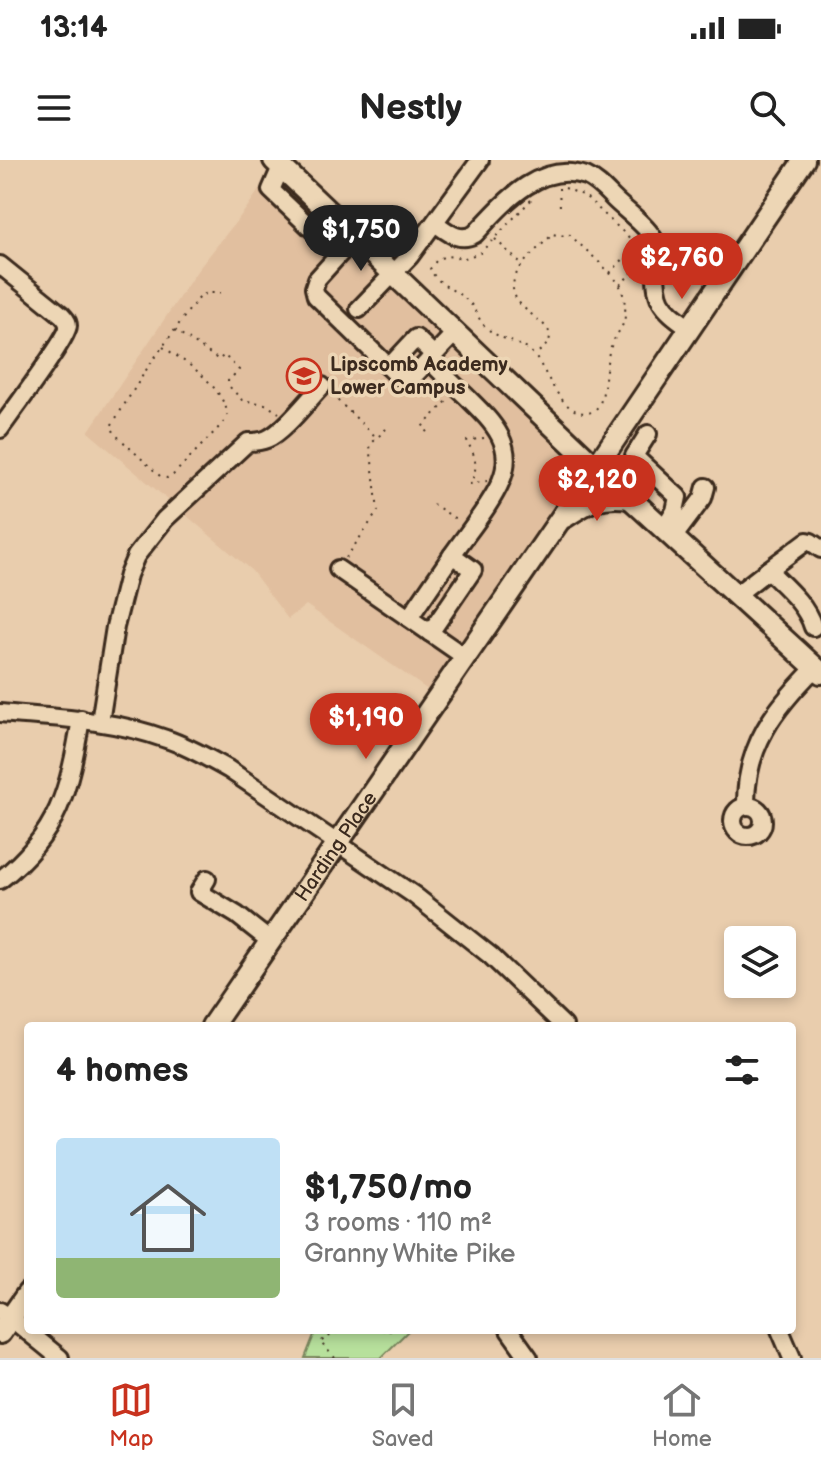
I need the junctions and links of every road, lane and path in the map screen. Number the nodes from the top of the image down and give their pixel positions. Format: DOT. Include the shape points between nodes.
graph roads {
  1 [pos="480,160"];
  2 [pos="804,160"];
  3 [pos="278,163"];
  4 [pos="559,173"];
  5 [pos="553,188"];
  6 [pos="534,197"];
  7 [pos="560,207"];
  8 [pos="435,223"];
  9 [pos="355,237"];
  10 [pos="494,238"];
  11 [pos="637,245"];
  12 [pos="338,254"];
  13 [pos="0,265"];
  14 [pos="523,266"];
  15 [pos="393,273"];
  16 [pos="609,273"];
  17 [pos="620,285"];
  18 [pos="221,293"];
  19 [pos="359,309"];
  20 [pos="690,328"];
  21 [pos="175,330"];
  22 [pos="455,333"];
  23 [pos="163,347"];
  24 [pos="534,355"];
  25 [pos="431,358"];
  26 [pos="389,367"];
  27 [pos="322,386"];
  28 [pos="458,389"];
  29 [pos="288,422"];
  30 [pos="387,428"];
  31 [pos="0,429"];
  32 [pos="427,432"];
  33 [pos="648,434"];
  34 [pos="501,436"];
  35 [pos="377,438"];
  36 [pos="596,467"];
  37 [pos="501,480"];
  38 [pos="706,487"];
  39 [pos="630,498"];
  40 [pos="433,504"];
  41 [pos="558,521"];
  42 [pos="470,528"];
  43 [pos="668,533"];
  44 [pos="821,549"];
  45 [pos="452,555"];
  46 [pos="338,569"];
  47 [pos="768,570"];
  48 [pos="736,595"];
  49 [pos="409,618"];
  50 [pos="818,625"];
  51 [pos="430,633"];
  52 [pos="797,651"];
  53 [pos="465,657"];
  54 [pos="818,671"];
  55 [pos="0,713"];
  56 [pos="81,719"];
  57 [pos="100,722"];
  58 [pos="746,806"];
  59 [pos="338,843"];
  60 [pos="207,879"];
  61 [pos="0,880"];
  62 [pos="270,941"];
  63 [pos="215,1022"];
  64 [pos="560,1022"];
  65 [pos="24,1298"];
  66 [pos="4,1321"];
  67 [pos="333,1334"];
  68 [pos="512,1334"];
  69 [pos="782,1334"];
  70 [pos="60,1358"];
  71 [pos="335,1358"];
  72 [pos="529,1358"];
  73 [pos="792,1358"];
  1 -- 8 [label="street"];
  2 -- 20 [label="main road, Harding Place"];
  3 -- 9 [label="main road"];
  3 -- 12 [label="street" via="271,190"];
  4 -- 5 [label="path"];
  4 -- 7 [label="path"];
  4 -- 8 [label="street" via="542,173 526,183 470,237 456,237"];
  4 -- 11 [label="path"];
  4 -- 20 [label="street" via="581,173 596,182 649,233 656,250 660,300"];
  6 -- 10 [label="path"];
  8 -- 15 [label="street"];
  9 -- 12 [label="street"];
  9 -- 15 [label="main road"];
  10 -- 14 [label="path"];
  10 -- 24 [label="path" via="475,255 445,256 431,271 473,306 490,331"];
  11 -- 16 [label="path"];
  11 -- 17 [label="path" via="641,262"];
  12 -- 26 [label="street" via="317,279 316,296"];
  13 -- 31 [label="street" via="68,324"];
  14 -- 16 [label="path" via="553,234 569,234"];
  14 -- 24 [label="path" via="514,282 516,295 551,335 547,346"];
  15 -- 19 [label="street"];
  15 -- 22 [label="main road"];
  16 -- 17 [label="path"];
  17 -- 24 [label="path" via="625,317 609,353 595,410 579,412 568,405"];
  18 -- 21 [label="path" via="201,296"];
  20 -- 36 [label="main road, Harding Place"];
  21 -- 23 [label="path"];
  21 -- 29 [label="path" via="219,360 224,355 239,370 228,385 242,400 270,406"];
  22 -- 25 [label="street"];
  22 -- 36 [label="main road"];
  23 -- 23 [label="path" via="206,378 228,413 167,478 111,426"];
  25 -- 26 [label="street" via="407,381"];
  25 -- 26 [label="street" via="416,338"];
  25 -- 28 [label="street"];
  27 -- 29 [label="street"];
  27 -- 35 [label="path"];
  28 -- 32 [label="path" via="422,427"];
  28 -- 34 [label="street"];
  29 -- 57 [label="street" via="270,438 248,442 142,547 119,607"];
  30 -- 35 [label="path"];
  33 -- 43 [label="street" via="634,456 678,497"];
  34 -- 37 [label="street"];
  34 -- 37 [label="path" via="466,441 476,463 470,484"];
  35 -- 46 [label="path" via="370,445 378,511"];
  36 -- 39 [label="main road"];
  36 -- 41 [label="main road, Harding Place"];
  37 -- 42 [label="street"];
  38 -- 43 [label="street" via="703,498"];
  39 -- 41 [label="main road" via="600,498"];
  39 -- 43 [label="main road"];
  40 -- 42 [label="path"];
  41 -- 53 [label="main road, Harding Place"];
  42 -- 45 [label="street"];
  43 -- 48 [label="main road"];
  44 -- 47 [label="street" via="807,541"];
  45 -- 49 [label="street"];
  45 -- 51 [label="street" via="473,570"];
  46 -- 49 [label="street"];
  47 -- 48 [label="street"];
  47 -- 50 [label="street"];
  48 -- 52 [label="main road"];
  49 -- 51 [label="street"];
  50 -- 52 [label="street"];
  51 -- 53 [label="street"];
  52 -- 54 [label="main road"];
  53 -- 59 [label="main road, Harding Place"];
  54 -- 58 [label="street" via="775,711 761,737"];
  55 -- 56 [label="street"];
  56 -- 57 [label="street"];
  56 -- 61 [label="street" via="56,815 28,855"];
  57 -- 59 [label="street" via="168,739 204,755"];
  59 -- 62 [label="main road, Harding Place"];
  59 -- 64 [label="street" via="473,941"];
  60 -- 62 [label="street" via="199,892"];
  62 -- 63 [label="main road, Harding Place"];
  65 -- 66 [label="main road"];
  66 -- 70 [label="street"];
  67 -- 71 [label="path" via="320,1342"];
  68 -- 72 [label="street"];
  69 -- 73 [label="street"];
}
